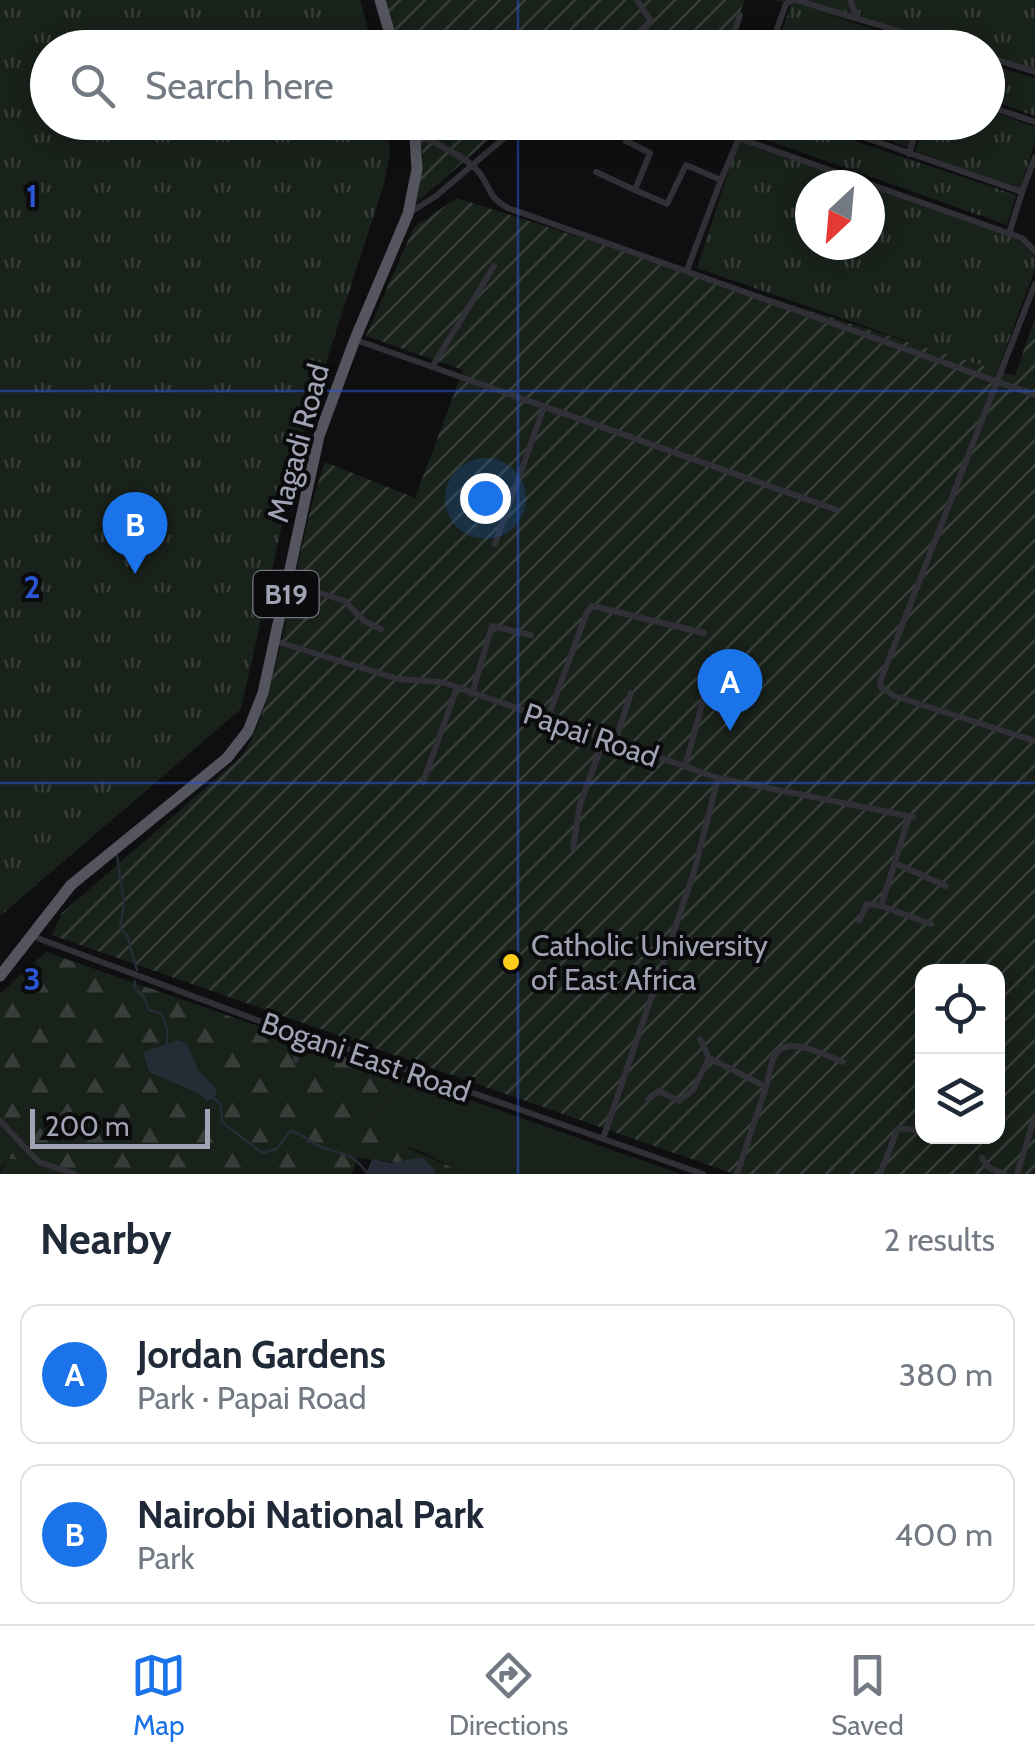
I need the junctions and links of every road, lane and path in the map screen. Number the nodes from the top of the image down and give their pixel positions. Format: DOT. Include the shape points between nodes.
graph roads {
  1 [pos="380,0"];
  2 [pos="636,0"];
  3 [pos="794,0"];
  4 [pos="850,0"];
  5 [pos="740,15"];
  6 [pos="858,18"];
  7 [pos="389,30"];
  8 [pos="641,30"];
  9 [pos="735,30"];
  10 [pos="777,30"];
  11 [pos="896,30"];
  12 [pos="1005,63"];
  13 [pos="1035,72"];
  14 [pos="1005,112"];
  15 [pos="1035,122"];
  16 [pos="420,140"];
  17 [pos="430,140"];
  18 [pos="501,140"];
  19 [pos="738,140"];
  20 [pos="745,140"];
  21 [pos="871,140"];
  22 [pos="913,140"];
  23 [pos="417,141"];
  24 [pos="626,142"];
  25 [pos="909,154"];
  26 [pos="1035,157"];
  27 [pos="471,164"];
  28 [pos="596,172"];
  29 [pos="722,180"];
  30 [pos="636,190"];
  31 [pos="1022,192"];
  32 [pos="408,214"];
  33 [pos="1009,234"];
  34 [pos="1035,251"];
  35 [pos="494,266"];
  36 [pos="687,270"];
  37 [pos="1035,284"];
  38 [pos="355,340"];
  39 [pos="432,367"];
  40 [pos="999,380"];
  41 [pos="1035,394"];
  42 [pos="544,406"];
  43 [pos="837,510"];
  44 [pos="495,544"];
  45 [pos="288,583"];
  46 [pos="380,630"];
  47 [pos="704,632"];
  48 [pos="531,635"];
  49 [pos="274,640"];
  50 [pos="457,688"];
  51 [pos="631,693"];
  52 [pos="472,694"];
  53 [pos="705,694"];
  54 [pos="547,720"];
  55 [pos="604,738"];
  56 [pos="1035,741"];
  57 [pos="615,742"];
  58 [pos="685,767"];
  59 [pos="718,778"];
  60 [pos="423,782"];
  61 [pos="572,848"];
  62 [pos="895,863"];
  63 [pos="946,886"];
  64 [pos="881,906"];
  65 [pos="860,922"];
  66 [pos="931,924"];
  67 [pos="31,936"];
  68 [pos="0,976"];
  69 [pos="297,1034"];
  70 [pos="700,1039"];
  71 [pos="709,1058"];
  72 [pos="296,1060"];
  73 [pos="843,1062"];
  74 [pos="766,1087"];
  75 [pos="648,1099"];
  76 [pos="1035,1116"];
  77 [pos="0,1120"];
  78 [pos="915,1130"];
  79 [pos="603,1139"];
  80 [pos="1032,1140"];
  81 [pos="982,1158"];
  82 [pos="75,1174"];
  83 [pos="704,1174"];
  84 [pos="737,1174"];
  85 [pos="880,1174"];
  86 [pos="1004,1174"];
  87 [pos="1018,1174"];
  1 -- 7 [label="highway"];
  2 -- 8 [label="street" via="651,21"];
  3 -- 6 [label="street"];
  3 -- 10 [label="street"];
  4 -- 6 [label="street"];
  5 -- 9 [label="street"];
  6 -- 11 [label="street"];
  12 -- 13 [label="street"];
  14 -- 15 [label="street"];
  16 -- 23 [label="street"];
  17 -- 27 [label="street"];
  18 -- 27 [label="street"];
  19 -- 29 [label="street"];
  20 -- 33 [label="street"];
  21 -- 25 [label="street"];
  22 -- 25 [label="street"];
  23 -- 32 [label="highway, Magadi Road / B19"];
  24 -- 30 [label="street" via="650,153"];
  25 -- 31 [label="street"];
  26 -- 31 [label="street"];
  27 -- 32 [label="street"];
  27 -- 36 [label="street" via="492,198 508,208"];
  28 -- 30 [label="street"];
  29 -- 30 [label="street" via="686,165 668,204"];
  29 -- 36 [label="street"];
  31 -- 33 [label="street"];
  32 -- 38 [label="highway, Magadi Road / B19"];
  33 -- 34 [label="street"];
  35 -- 39 [label="street"];
  36 -- 40 [label="street"];
  37 -- 40 [label="street"];
  38 -- 39 [label="street"];
  38 -- 45 [label="highway, Magadi Road / B19" via="319,436"];
  39 -- 42 [label="street"];
  40 -- 41 [label="street"];
  40 -- 56 [label="street" via="880,682 894,696"];
  42 -- 43 [label="street"];
  42 -- 44 [label="street"];
  45 -- 46 [label="street" via="346,601"];
  45 -- 49 [label="highway, Magadi Road / B19"];
  47 -- 54 [label="street" via="592,606"];
  48 -- 52 [label="street" via="492,626"];
  49 -- 50 [label="street, Papai Road" via="398,680"];
  49 -- 67 [label="highway, Magadi Road / B19" via="263,692 236,749 72,884"];
  50 -- 52 [label="street, Papai Road"];
  50 -- 60 [label="street"];
  51 -- 57 [label="street"];
  52 -- 54 [label="street, Papai Road"];
  53 -- 58 [label="street"];
  54 -- 55 [label="street, Papai Road"];
  55 -- 57 [label="street, Papai Road"];
  55 -- 61 [label="street"];
  57 -- 58 [label="street, Papai Road"];
  58 -- 59 [label="street, Papai Road"];
  59 -- 62 [label="street, Papai Road" via="911,817"];
  59 -- 79 [label="street" via="695,869"];
  62 -- 63 [label="street"];
  62 -- 64 [label="street"];
  64 -- 65 [label="street" via="866,905"];
  64 -- 66 [label="street"];
  67 -- 68 [label="highway, Magadi Road / B19"];
  67 -- 69 [label="street, Bogani East Road"];
  69 -- 72 [label="street"];
  69 -- 79 [label="street, Bogani East Road"];
  70 -- 71 [label="street"];
  71 -- 74 [label="street"];
  71 -- 75 [label="street" via="689,1094 679,1100 659,1091"];
  73 -- 74 [label="street" via="793,1046 774,1057"];
  74 -- 84 [label="street"];
  76 -- 80 [label="street"];
  77 -- 82 [label="street" via="39,1162"];
  78 -- 85 [label="street" via="898,1128"];
  79 -- 83 [label="street, Bogani East Road"];
  80 -- 87 [label="street"];
  81 -- 86 [label="street"];
}
